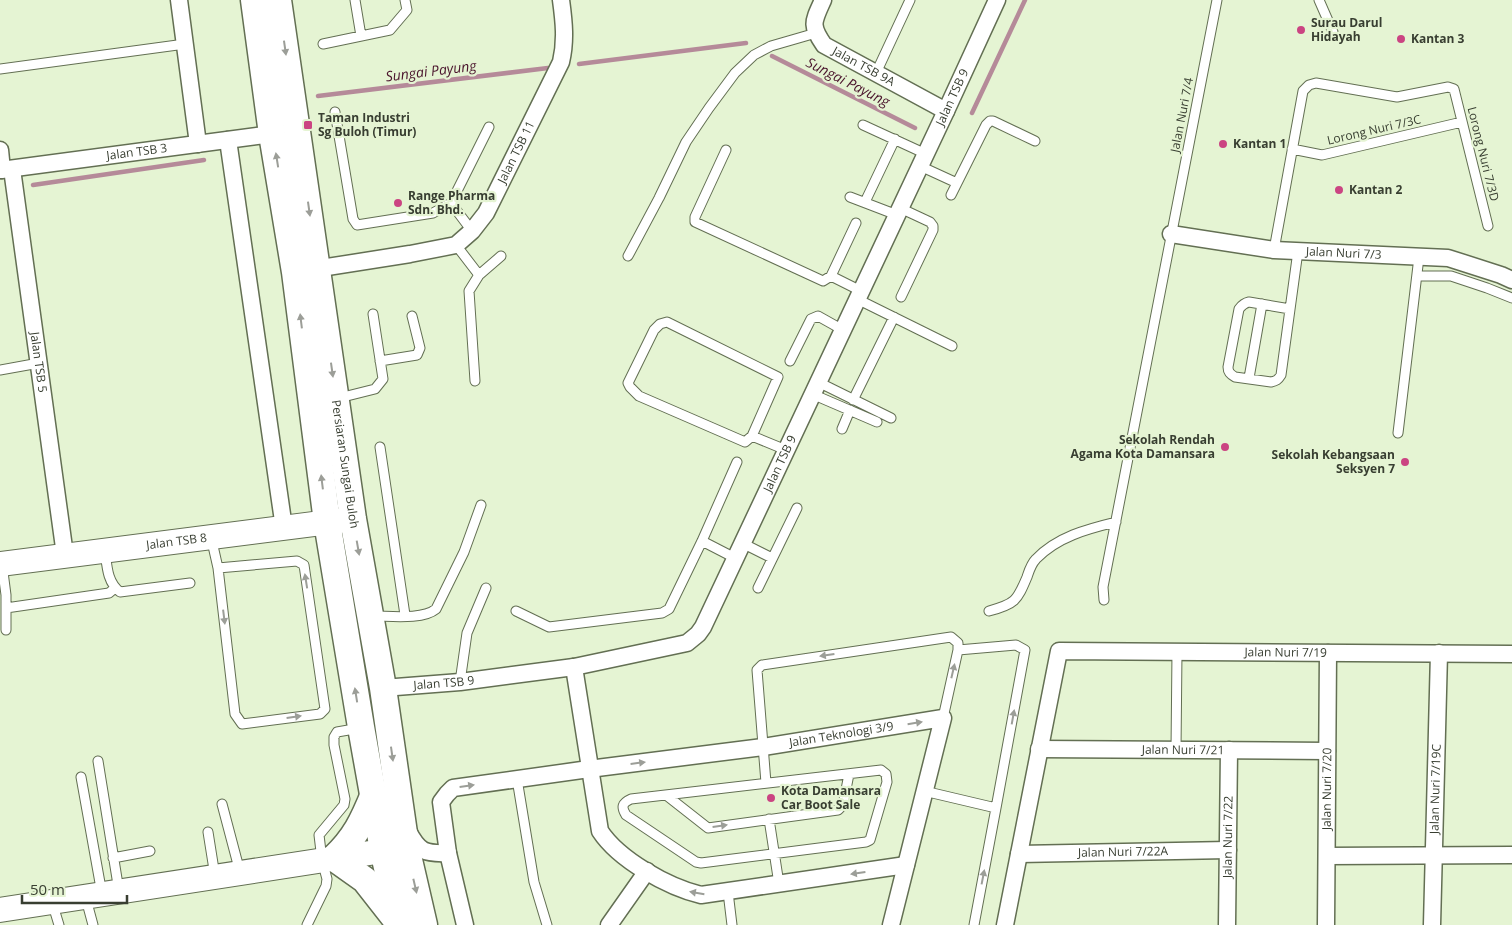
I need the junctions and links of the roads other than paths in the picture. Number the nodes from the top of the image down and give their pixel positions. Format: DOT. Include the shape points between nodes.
graph roads {
  1 [pos="179,0"];
  2 [pos="254,0"];
  3 [pos="278,0"];
  4 [pos="355,0"];
  5 [pos="405,0"];
  6 [pos="561,0"];
  7 [pos="823,0"];
  8 [pos="910,0"];
  9 [pos="997,0"];
  10 [pos="1217,0"];
  11 [pos="1319,0"];
  12 [pos="1333,32"];
  13 [pos="816,33"];
  14 [pos="361,36"];
  15 [pos="184,44"];
  16 [pos="323,44"];
  17 [pos="0,69"];
  18 [pos="876,73"];
  19 [pos="946,111"];
  20 [pos="335,112"];
  21 [pos="1462,122"];
  22 [pos="863,125"];
  23 [pos="489,127"];
  24 [pos="272,134"];
  25 [pos="228,140"];
  26 [pos="895,140"];
  27 [pos="1035,141"];
  28 [pos="198,144"];
  29 [pos="1292,149"];
  30 [pos="0,150"];
  31 [pos="726,150"];
  32 [pos="923,160"];
  33 [pos="5,170"];
  34 [pos="957,183"];
  35 [pos="951,195"];
  36 [pos="850,196"];
  37 [pos="864,202"];
  38 [pos="451,203"];
  39 [pos="898,212"];
  40 [pos="856,223"];
  41 [pos="1488,226"];
  42 [pos="472,231"];
  43 [pos="1171,234"];
  44 [pos="456,245"];
  45 [pos="1274,250"];
  46 [pos="1298,251"];
  47 [pos="501,256"];
  48 [pos="628,256"];
  49 [pos="1419,257"];
  50 [pos="306,270"];
  51 [pos="478,275"];
  52 [pos="831,276"];
  53 [pos="1417,276"];
  54 [pos="1512,280"];
  55 [pos="859,295"];
  56 [pos="901,297"];
  57 [pos="1512,298"];
  58 [pos="1262,304"];
  59 [pos="1290,308"];
  60 [pos="373,314"];
  61 [pos="412,316"];
  62 [pos="894,317"];
  63 [pos="843,330"];
  64 [pos="952,346"];
  65 [pos="380,361"];
  66 [pos="790,361"];
  67 [pos="39,363"];
  68 [pos="0,370"];
  69 [pos="1249,378"];
  70 [pos="475,381"];
  71 [pos="815,388"];
  72 [pos="336,398"];
  73 [pos="853,400"];
  74 [pos="850,410"];
  75 [pos="891,418"];
  76 [pos="877,422"];
  77 [pos="842,429"];
  78 [pos="1398,433"];
  79 [pos="752,436"];
  80 [pos="380,448"];
  81 [pos="786,450"];
  82 [pos="737,462"];
  83 [pos="481,505"];
  84 [pos="797,508"];
  85 [pos="353,519"];
  86 [pos="328,522"];
  87 [pos="1116,522"];
  88 [pos="284,528"];
  89 [pos="211,537"];
  90 [pos="702,541"];
  91 [pos="104,550"];
  92 [pos="739,550"];
  93 [pos="66,555"];
  94 [pos="772,558"];
  95 [pos="1,564"];
  96 [pos="218,568"];
  97 [pos="190,583"];
  98 [pos="115,588"];
  99 [pos="486,588"];
  100 [pos="758,588"];
  101 [pos="1104,600"];
  102 [pos="6,608"];
  103 [pos="516,611"];
  104 [pos="989,611"];
  105 [pos="370,616"];
  106 [pos="405,616"];
  107 [pos="6,630"];
  108 [pos="958,650"];
  109 [pos="1177,652"];
  110 [pos="1328,653"];
  111 [pos="1439,653"];
  112 [pos="1512,654"];
  113 [pos="574,667"];
  114 [pos="460,682"];
  115 [pos="383,688"];
  116 [pos="943,718"];
  117 [pos="361,727"];
  118 [pos="763,747"];
  119 [pos="1039,749"];
  120 [pos="1176,750"];
  121 [pos="1229,750"];
  122 [pos="1327,751"];
  123 [pos="98,761"];
  124 [pos="589,769"];
  125 [pos="848,774"];
  126 [pos="81,777"];
  127 [pos="517,779"];
  128 [pos="766,783"];
  129 [pos="924,791"];
  130 [pos="374,794"];
  131 [pos="666,795"];
  132 [pos="222,804"];
  133 [pos="996,808"];
  134 [pos="401,816"];
  135 [pos="769,819"];
  136 [pos="208,832"];
  137 [pos="394,848"];
  138 [pos="1228,850"];
  139 [pos="150,851"];
  140 [pos="448,853"];
  141 [pos="774,854"];
  142 [pos="1019,854"];
  143 [pos="1512,855"];
  144 [pos="1327,856"];
  145 [pos="1434,856"];
  146 [pos="113,858"];
  147 [pos="328,859"];
  148 [pos="906,866"];
  149 [pos="240,872"];
  150 [pos="647,872"];
  151 [pos="215,876"];
  152 [pos="779,884"];
  153 [pos="728,892"];
  154 [pos="102,894"];
  155 [pos="52,902"];
  156 [pos="0,910"];
  157 [pos="59,925"];
  158 [pos="93,925"];
  159 [pos="307,925"];
  160 [pos="408,925"];
  161 [pos="465,925"];
  162 [pos="546,925"];
  163 [pos="609,925"];
  164 [pos="732,925"];
  165 [pos="891,925"];
  166 [pos="974,925"];
  167 [pos="1005,925"];
  168 [pos="1228,925"];
  169 [pos="1326,925"];
  170 [pos="1432,925"];
  1 -- 15 [label="street"];
  2 -- 24 [label="main road, Persiaran Sungai Buloh"];
  3 -- 50 [label="main road, Persiaran Sungai Buloh, one-way"];
  4 -- 14 [label="lane"];
  5 -- 14 [label="lane" via="407,10 390,30"];
  6 -- 42 [label="street, Jalan TSB 11" via="565,35 561,62 486,213"];
  7 -- 13 [label="street" via="813,20"];
  8 -- 18 [label="lane"];
  9 -- 19 [label="street, Jalan TSB 9"];
  10 -- 43 [label="lane, Jalan Nuri 7/4"];
  11 -- 12 [label="lane"];
  13 -- 18 [label="street, Jalan TSB 9A" via="824,45"];
  13 -- 48 [label="lane" via="770,46 754,55 735,73 686,142"];
  14 -- 16 [label="lane"];
  15 -- 17 [label="lane"];
  15 -- 28 [label="street"];
  18 -- 19 [label="street, Jalan TSB 9A"];
  19 -- 32 [label="street, Jalan TSB 9"];
  20 -- 38 [label="lane" via="353,219 358,225 433,213"];
  21 -- 29 [label="lane, Lorong Nuri 7/3C" via="1322,155"];
  21 -- 29 [label="lane, Lorong Nuri 7/3D" via="1454,89 1448,87 1397,97 1309,84 1303,91"];
  21 -- 41 [label="lane, Lorong Nuri 7/3D"];
  22 -- 26 [label="lane"];
  23 -- 38 [label="lane"];
  24 -- 25 [label="street, Jalan TSB 3"];
  50 -- 24 [label="main road, Persiaran Sungai Buloh, one-way"];
  25 -- 28 [label="street, Jalan TSB 3"];
  25 -- 88 [label="street"];
  26 -- 32 [label="lane"];
  26 -- 37 [label="lane"];
  27 -- 34 [label="lane" via="990,121"];
  28 -- 33 [label="street, Jalan TSB 3"];
  29 -- 45 [label="lane"];
  30 -- 33 [label="street, Jalan TSB 5"];
  31 -- 52 [label="lane" via="695,222 823,281"];
  32 -- 34 [label="lane"];
  32 -- 39 [label="street, Jalan TSB 9"];
  33 -- 67 [label="street, Jalan TSB 5"];
  34 -- 35 [label="lane"];
  36 -- 37 [label="lane"];
  37 -- 39 [label="lane"];
  38 -- 42 [label="lane"];
  39 -- 55 [label="street, Jalan TSB 9"];
  39 -- 56 [label="lane" via="930,222 933,226"];
  40 -- 52 [label="lane"];
  42 -- 44 [label="street, Jalan TSB 11"];
  43 -- 45 [label="street, Jalan Nuri 7/3"];
  43 -- 87 [label="lane, Jalan Nuri 7/4"];
  44 -- 50 [label="street"];
  44 -- 51 [label="lane"];
  45 -- 46 [label="street, Jalan Nuri 7/3"];
  46 -- 49 [label="street, Jalan Nuri 7/3"];
  46 -- 59 [label="lane"];
  47 -- 51 [label="lane"];
  49 -- 53 [label="lane"];
  49 -- 54 [label="street, Jalan Nuri 7/3" via="1448,258"];
  50 -- 72 [label="main road, Persiaran Sungai Buloh, one-way"];
  86 -- 50 [label="main road, Persiaran Sungai Buloh, one-way"];
  51 -- 70 [label="lane" via="469,291"];
  52 -- 55 [label="lane"];
  53 -- 57 [label="lane" via="1451,276"];
  53 -- 78 [label="lane"];
  55 -- 62 [label="lane"];
  55 -- 63 [label="street, Jalan TSB 9"];
  58 -- 59 [label="lane"];
  58 -- 69 [label="lane"];
  58 -- 69 [label="lane" via="1245,302 1239,309 1228,367 1231,375"];
  59 -- 69 [label="lane" via="1279,379 1271,382"];
  60 -- 65 [label="lane"];
  61 -- 65 [label="lane" via="420,348 417,355"];
  62 -- 64 [label="lane"];
  62 -- 73 [label="lane"];
  63 -- 66 [label="lane" via="818,316 814,317"];
  63 -- 71 [label="street, Jalan TSB 9"];
  65 -- 72 [label="lane" via="383,379 375,389"];
  67 -- 68 [label="lane"];
  67 -- 93 [label="street, Jalan TSB 5"];
  71 -- 73 [label="lane"];
  71 -- 74 [label="lane"];
  71 -- 81 [label="street, Jalan TSB 9"];
  72 -- 85 [label="main road, Persiaran Sungai Buloh"];
  73 -- 75 [label="lane"];
  74 -- 76 [label="lane"];
  74 -- 77 [label="lane"];
  79 -- 79 [label="lane" via="745,442 639,396 630,387 628,383 660,324 667,322 778,377"];
  79 -- 81 [label="lane"];
  80 -- 106 [label="lane"];
  81 -- 92 [label="street, Jalan TSB 9"];
  82 -- 90 [label="lane"];
  83 -- 106 [label="lane" via="464,552 436,609 421,616"];
  84 -- 94 [label="lane"];
  85 -- 86 [label="street, Jalan TSB 8"];
  85 -- 105 [label="main road, Persiaran Sungai Buloh, one-way"];
  86 -- 88 [label="street, Jalan TSB 8"];
  117 -- 86 [label="main road, Persiaran Sungai Buloh, one-way"];
  87 -- 101 [label="lane, Jalan Nuri 7/4" via="1103,587"];
  87 -- 104 [label="lane" via="1069,535 1057,542 1035,560 1017,599"];
  88 -- 89 [label="street, Jalan TSB 8"];
  89 -- 91 [label="street, Jalan TSB 8"];
  89 -- 96 [label="lane"];
  90 -- 92 [label="lane"];
  90 -- 103 [label="lane" via="669,609 662,613 549,627"];
  91 -- 93 [label="street, Jalan TSB 8"];
  91 -- 98 [label="lane" via="108,575"];
  92 -- 94 [label="lane"];
  92 -- 113 [label="street, Jalan TSB 9" via="703,627 687,644"];
  93 -- 95 [label="street, Jalan TSB 8"];
  94 -- 100 [label="lane"];
  95 -- 102 [label="lane"];
  96 -- 96 [label="lane, one-way" via="235,714 242,724 320,714 325,709 304,565 297,561"];
  97 -- 98 [label="lane" via="120,592"];
  98 -- 102 [label="lane" via="108,593"];
  99 -- 114 [label="lane" via="467,632"];
  102 -- 107 [label="lane"];
  105 -- 106 [label="lane"];
  105 -- 115 [label="main road, Persiaran Sungai Buloh"];
  116 -- 108 [label="lane, one-way"];
  108 -- 118 [label="lane, one-way" via="958,643 951,637 762,664 757,670"];
  133 -- 108 [label="lane, one-way" via="1024,650 1016,645"];
  109 -- 110 [label="street, Jalan Nuri 7/19"];
  109 -- 119 [label="street, Jalan Nuri 7/19" via="1059,651"];
  109 -- 120 [label="lane"];
  110 -- 111 [label="street, Jalan Nuri 7/19"];
  110 -- 122 [label="street, Jalan Nuri 7/20"];
  111 -- 112 [label="street, Jalan Nuri 7/19"];
  111 -- 145 [label="street, Jalan Nuri 7/19C"];
  113 -- 114 [label="street, Jalan TSB 9"];
  113 -- 124 [label="street"];
  114 -- 115 [label="street, Jalan TSB 9"];
  115 -- 134 [label="main road, Persiaran Sungai Buloh, one-way"];
  118 -- 116 [label="street, Jalan Teknologi 3/9, one-way"];
  116 -- 129 [label="street"];
  117 -- 130 [label="main road, Persiaran Sungai Buloh"];
  117 -- 147 [label="lane" via="337,732 334,737 345,799 344,805 319,835"];
  124 -- 118 [label="street, Jalan Teknologi 3/9, one-way"];
  118 -- 128 [label="lane"];
  119 -- 120 [label="street, Jalan Nuri 7/21"];
  119 -- 142 [label="street"];
  120 -- 121 [label="street, Jalan Nuri 7/21"];
  121 -- 122 [label="street, Jalan Nuri 7/21"];
  121 -- 138 [label="street, Jalan Nuri 7/22"];
  122 -- 144 [label="street, Jalan Nuri 7/20"];
  123 -- 146 [label="lane"];
  124 -- 127 [label="street, Jalan Teknologi 3/9"];
  124 -- 150 [label="street" via="600,831 606,840"];
  125 -- 128 [label="lane"];
  125 -- 135 [label="lane" via="843,805 838,810"];
  125 -- 141 [label="lane" via="881,770 886,774 887,782 870,840"];
  126 -- 154 [label="lane"];
  140 -- 127 [label="street, Jalan Teknologi 3/9, one-way" via="441,802 447,794 453,788"];
  127 -- 162 [label="lane" via="534,882"];
  128 -- 131 [label="lane"];
  129 -- 133 [label="lane"];
  129 -- 148 [label="street"];
  130 -- 137 [label="main road, Persiaran Sungai Buloh"];
  130 -- 147 [label="main road" via="357,831"];
  131 -- 135 [label="lane, one-way" via="708,828"];
  131 -- 141 [label="lane" via="631,799 626,801 622,810 626,816 696,862"];
  132 -- 149 [label="lane"];
  166 -- 133 [label="lane, one-way"];
  134 -- 137 [label="main road, Persiaran Sungai Buloh"];
  134 -- 140 [label="street" via="424,852"];
  135 -- 141 [label="lane"];
  136 -- 151 [label="lane"];
  137 -- 147 [label="street"];
  137 -- 160 [label="main road, Persiaran Sungai Buloh"];
  138 -- 142 [label="street, Jalan Nuri 7/22A"];
  138 -- 168 [label="street, Jalan Nuri 7/22"];
  139 -- 146 [label="lane"];
  140 -- 161 [label="street, Jalan Teknologi 3/9"];
  141 -- 152 [label="lane"];
  142 -- 167 [label="street"];
  143 -- 145 [label="street"];
  144 -- 145 [label="street"];
  144 -- 169 [label="street, Jalan Nuri 7/20"];
  145 -- 170 [label="street, Jalan Nuri 7/19C"];
  146 -- 154 [label="lane"];
  147 -- 149 [label="street"];
  147 -- 159 [label="lane" via="326,886"];
  147 -- 160 [label="main road" via="365,880"];
  148 -- 152 [label="street, one-way"];
  148 -- 165 [label="street"];
  149 -- 151 [label="street"];
  153 -- 150 [label="street, one-way" via="701,895"];
  150 -- 163 [label="street"];
  151 -- 154 [label="street"];
  152 -- 153 [label="street"];
  153 -- 164 [label="lane"];
  154 -- 155 [label="street"];
  154 -- 158 [label="lane"];
  155 -- 156 [label="street"];
  155 -- 157 [label="lane"];
}
